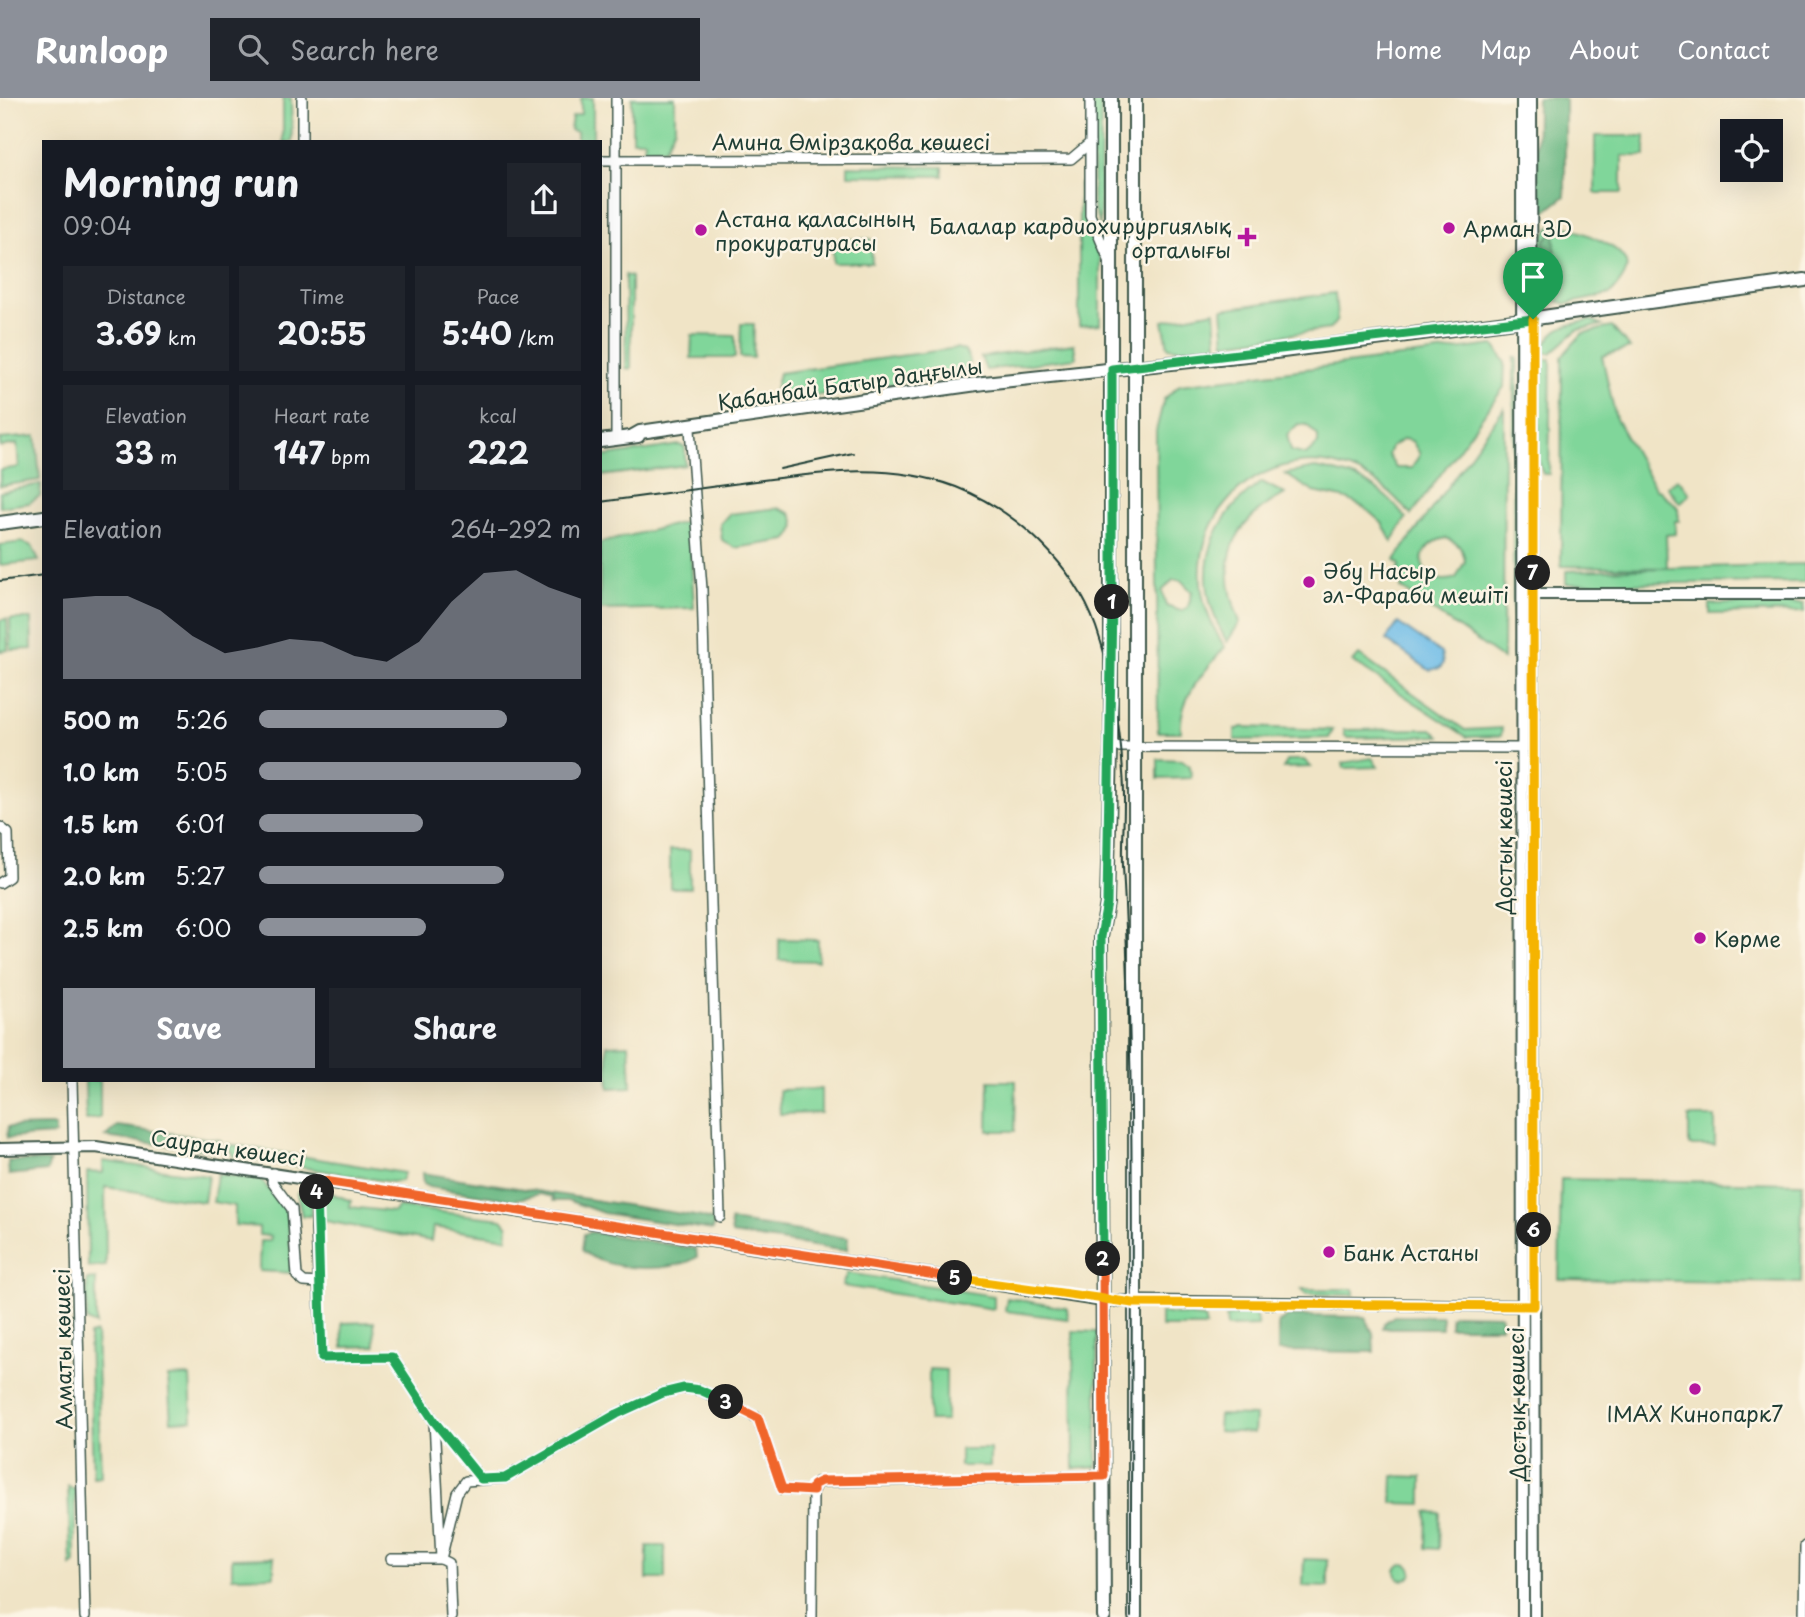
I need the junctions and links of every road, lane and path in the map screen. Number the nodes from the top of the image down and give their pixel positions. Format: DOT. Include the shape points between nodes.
graph roads {
  1 [pos="302,98"];
  2 [pos="616,98"];
  3 [pos="1090,98"];
  4 [pos="1111,98"];
  5 [pos="1135,98"];
  6 [pos="1522,98"];
  7 [pos="1531,98"];
  8 [pos="302,140"];
  9 [pos="1090,143"];
  10 [pos="615,159"];
  11 [pos="1067,159"];
  12 [pos="602,160"];
  13 [pos="1090,185"];
  14 [pos="1112,267"];
  15 [pos="1805,280"];
  16 [pos="1528,320"];
  17 [pos="1135,366"];
  18 [pos="1112,369"];
  19 [pos="1074,373"];
  20 [pos="690,429"];
  21 [pos="633,436"];
  22 [pos="615,439"];
  23 [pos="602,441"];
  24 [pos="42,517"];
  25 [pos="0,523"];
  26 [pos="1527,594"];
  27 [pos="1805,594"];
  28 [pos="1111,747"];
  29 [pos="1135,747"];
  30 [pos="1522,748"];
  31 [pos="0,827"];
  32 [pos="0,883"];
  33 [pos="72,1082"];
  34 [pos="75,1147"];
  35 [pos="0,1149"];
  36 [pos="273,1172"];
  37 [pos="318,1180"];
  38 [pos="720,1217"];
  39 [pos="319,1283"];
  40 [pos="1102,1301"];
  41 [pos="1133,1303"];
  42 [pos="1529,1306"];
  43 [pos="434,1421"];
  44 [pos="1104,1476"];
  45 [pos="481,1479"];
  46 [pos="813,1491"];
  47 [pos="1805,1546"];
  48 [pos="391,1559"];
  49 [pos="441,1559"];
  50 [pos="1102,1615"];
  51 [pos="85,1617"];
  52 [pos="451,1617"];
  53 [pos="812,1617"];
  54 [pos="1135,1617"];
  55 [pos="1523,1617"];
  56 [pos="1535,1617"];
  57 [pos="1804,1617"];
  1 -- 8 [label="street"];
  2 -- 10 [label="street"];
  3 -- 9 [label="street"];
  4 -- 14 [label="main road"];
  5 -- 17 [label="main road"];
  6 -- 16 [label="street, Достық көшесі"];
  7 -- 16 [label="street, Достық көшесі"];
  9 -- 11 [label="street"];
  9 -- 13 [label="street"];
  10 -- 11 [label="street, Амина Өмірзақова көшесі"];
  10 -- 12 [label="street, Амина Өмірзақова көшесі"];
  10 -- 22 [label="street"];
  11 -- 13 [label="street" via="1083,168"];
  13 -- 14 [label="street" via="1090,215"];
  14 -- 18 [label="main road"];
  15 -- 16 [label="main road, Қабанбай Батыр даңғылы"];
  16 -- 17 [label="main road, Қабанбай Батыр даңғылы"];
  16 -- 26 [label="street, Достық көшесі"];
  17 -- 18 [label="main road, Қабанбай Батыр даңғылы"];
  17 -- 29 [label="main road"];
  18 -- 19 [label="main road, Қабанбай Батыр даңғылы"];
  18 -- 28 [label="main road"];
  19 -- 20 [label="main road, Қабанбай Батыр даңғылы" via="1051,381"];
  19 -- 21 [label="main road, Қабанбай Батыр даңғылы" via="770,412"];
  20 -- 21 [label="main road, Қабанбай Батыр даңғылы"];
  20 -- 38 [label="street" via="702,589"];
  21 -- 22 [label="main road, Қабанбай Батыр даңғылы"];
  22 -- 23 [label="main road, Қабанбай Батыр даңғылы"];
  24 -- 25 [label="main road"];
  26 -- 27 [label="street"];
  26 -- 30 [label="street, Достық көшесі"];
  26 -- 42 [label="street, Достық көшесі"];
  28 -- 29 [label="street"];
  28 -- 40 [label="main road" via="1107,903 1101,937"];
  29 -- 30 [label="street"];
  29 -- 41 [label="main road"];
  30 -- 42 [label="street, Достық көшесі"];
  31 -- 32 [label="street" via="8,834 9,877"];
  33 -- 34 [label="street, Алматы көшесі"];
  34 -- 35 [label="street, Сауран көшесі"];
  34 -- 36 [label="street, Сауран көшесі"];
  34 -- 51 [label="street, Алматы көшесі"];
  36 -- 37 [label="street, Сауран көшесі"];
  36 -- 39 [label="street" via="272,1182 292,1209 297,1276 304,1282"];
  37 -- 39 [label="street"];
  37 -- 40 [label="street, Сауран көшесі"];
  39 -- 43 [label="street" via="322,1358 392,1357"];
  40 -- 41 [label="street, Сауран көшесі"];
  40 -- 44 [label="main road"];
  41 -- 42 [label="street, Сауран көшесі"];
  41 -- 54 [label="main road"];
  42 -- 55 [label="street, Достық көшесі"];
  42 -- 56 [label="street, Достық көшесі"];
  43 -- 45 [label="street"];
  43 -- 49 [label="street"];
  44 -- 46 [label="street" via="821,1481 813,1485"];
  44 -- 50 [label="main road"];
  45 -- 46 [label="street" via="505,1478 617,1414 684,1388 700,1390 758,1418 782,1489"];
  45 -- 49 [label="street" via="466,1481 457,1493"];
  46 -- 53 [label="street"];
  47 -- 57 [label="street"];
  48 -- 49 [label="street"];
  49 -- 52 [label="street" via="449,1563"];
}
